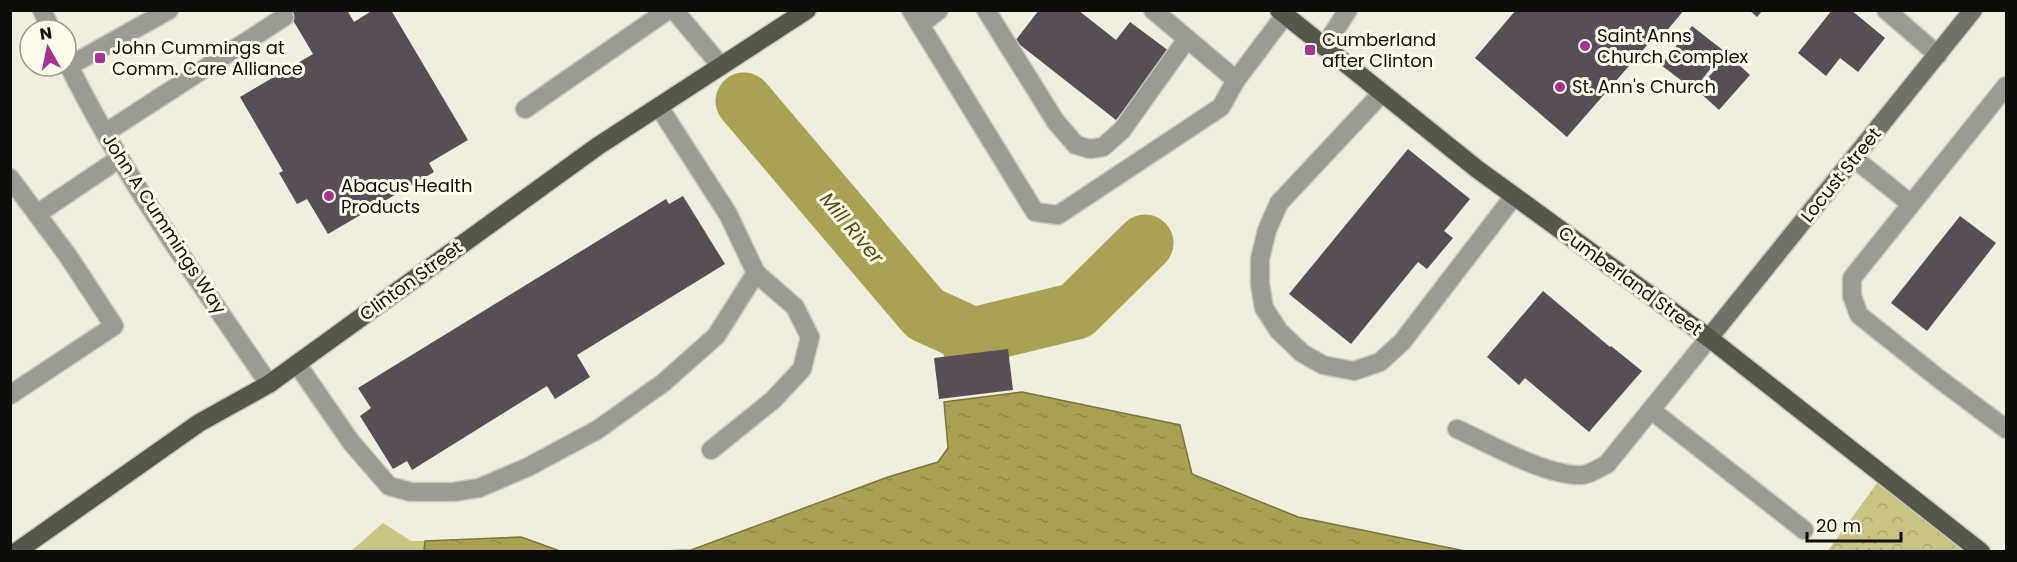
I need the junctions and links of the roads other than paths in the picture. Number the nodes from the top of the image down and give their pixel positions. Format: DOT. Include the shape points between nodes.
graph roads {
  1 [pos="169,10"];
  2 [pos="668,10"];
  3 [pos="674,10"];
  4 [pos="807,10"];
  5 [pos="939,10"];
  6 [pos="986,10"];
  7 [pos="1153,10"];
  8 [pos="1348,10"];
  9 [pos="1886,10"];
  10 [pos="1973,10"];
  11 [pos="1282,13"];
  12 [pos="284,17"];
  13 [pos="916,18"];
  14 [pos="1187,39"];
  15 [pos="1324,47"];
  16 [pos="1938,55"];
  17 [pos="78,58"];
  18 [pos="721,66"];
  19 [pos="75,78"];
  20 [pos="1236,80"];
  21 [pos="2007,86"];
  22 [pos="1382,93"];
  23 [pos="659,107"];
  24 [pos="525,109"];
  25 [pos="105,133"];
  26 [pos="120,158"];
  27 [pos="1854,159"];
  28 [pos="10,178"];
  29 [pos="1514,196"];
  30 [pos="1911,204"];
  31 [pos="37,214"];
  32 [pos="756,273"];
  33 [pos="1709,338"];
  34 [pos="297,364"];
  35 [pos="269,384"];
  36 [pos="10,395"];
  37 [pos="1651,410"];
  38 [pos="1457,429"];
  39 [pos="2007,429"];
  40 [pos="711,450"];
  41 [pos="1804,530"];
  42 [pos="16,552"];
  43 [pos="1981,552"];
  1 -- 17 [label="street"];
  2 -- 24 [label="street"];
  3 -- 18 [label="street"];
  4 -- 18 [label="main road, Clinton Street"];
  5 -- 13 [label="street"];
  6 -- 14 [label="street" via="1056,122 1076,145 1090,149 1103,147 1122,130"];
  7 -- 14 [label="street"];
  8 -- 15 [label="street"];
  9 -- 16 [label="street"];
  10 -- 16 [label="street, Locust Street"];
  11 -- 15 [label="main road, Cumberland Street"];
  11 -- 20 [label="street"];
  12 -- 25 [label="street"];
  13 -- 20 [label="street" via="1035,212 1058,215 1221,107"];
  14 -- 20 [label="street"];
  15 -- 22 [label="main road, Cumberland Street"];
  16 -- 27 [label="street, Locust Street"];
  18 -- 23 [label="main road, Clinton Street"];
  19 -- 25 [label="street, John A Cummings Way"];
  21 -- 30 [label="street"];
  22 -- 29 [label="main road, Cumberland Street"];
  22 -- 29 [label="street" via="1279,202 1268,230 1260,259 1264,308 1279,331 1302,353 1323,365 1354,371 1380,362 1402,342"];
  23 -- 32 [label="street" via="728,214"];
  23 -- 34 [label="main road, Clinton Street" via="598,146"];
  25 -- 26 [label="street, John A Cummings Way"];
  26 -- 31 [label="street"];
  26 -- 35 [label="street, John A Cummings Way"];
  27 -- 30 [label="street"];
  27 -- 33 [label="street, Locust Street"];
  28 -- 31 [label="street"];
  29 -- 33 [label="main road, Cumberland Street"];
  30 -- 39 [label="street" via="1852,278 1852,296 1859,315"];
  31 -- 36 [label="street" via="114,326"];
  32 -- 34 [label="street" via="716,336 663,383 597,430 479,488 411,492 389,486 351,442"];
  32 -- 40 [label="street" via="795,307 810,337 802,369 773,400"];
  33 -- 37 [label="street"];
  33 -- 43 [label="main road, Cumberland Street"];
  34 -- 35 [label="main road, Clinton Street"];
  35 -- 42 [label="main road, Clinton Street" via="199,423"];
  37 -- 38 [label="street" via="1607,464 1584,475 1541,467"];
  37 -- 41 [label="street"];
}
